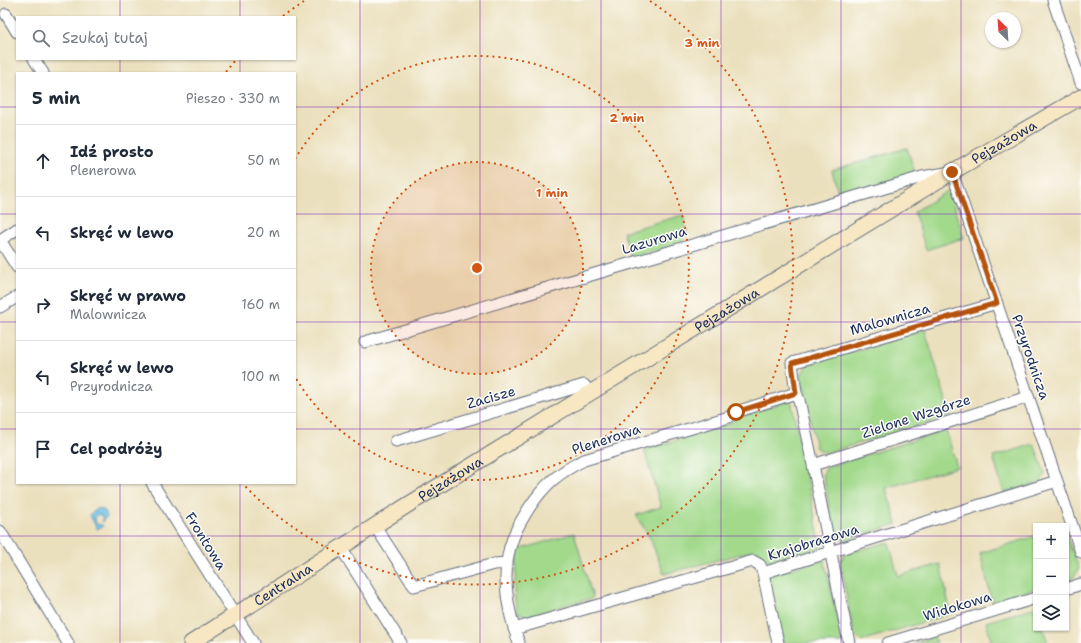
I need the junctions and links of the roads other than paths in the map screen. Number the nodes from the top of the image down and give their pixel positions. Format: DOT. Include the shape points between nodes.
graph roads {
  1 [pos="1053,0"];
  2 [pos="6,14"];
  3 [pos="16,30"];
  4 [pos="35,60"];
  5 [pos="42,72"];
  6 [pos="1081,83"];
  7 [pos="1081,97"];
  8 [pos="952,172"];
  9 [pos="16,230"];
  10 [pos="0,240"];
  11 [pos="16,265"];
  12 [pos="16,298"];
  13 [pos="997,303"];
  14 [pos="0,307"];
  15 [pos="365,342"];
  16 [pos="590,393"];
  17 [pos="796,393"];
  18 [pos="1028,397"];
  19 [pos="396,441"];
  20 [pos="813,465"];
  21 [pos="1057,481"];
  22 [pos="153,484"];
  23 [pos="375,526"];
  24 [pos="0,531"];
  25 [pos="340,548"];
  26 [pos="830,552"];
  27 [pos="1081,552"];
  28 [pos="507,563"];
  29 [pos="763,573"];
  30 [pos="1081,584"];
  31 [pos="1069,588"];
  32 [pos="1033,599"];
  33 [pos="235,615"];
  34 [pos="514,629"];
  35 [pos="68,643"];
  36 [pos="191,643"];
  37 [pos="253,643"];
  38 [pos="401,643"];
  39 [pos="519,643"];
  40 [pos="778,643"];
  41 [pos="849,643"];
  42 [pos="888,643"];
  1 -- 6 [label="street"];
  2 -- 3 [label="street"];
  4 -- 5 [label="street"];
  7 -- 8 [label="street, Pejzażowa"];
  8 -- 13 [label="street, Przyrodnicza"];
  8 -- 15 [label="street, Lazurowa" via="922,176"];
  8 -- 16 [label="street, Pejzażowa"];
  9 -- 10 [label="street"];
  10 -- 11 [label="street"];
  12 -- 14 [label="street"];
  13 -- 17 [label="street, Malownicza" via="792,363"];
  13 -- 18 [label="street, Przyrodnicza"];
  16 -- 19 [label="street, Zacisze" via="584,385"];
  16 -- 23 [label="street, Pejzażowa"];
  17 -- 20 [label="street"];
  17 -- 28 [label="street, Plenerowa" via="736,412 729,417 584,460 567,469 545,487 519,523 512,538"];
  18 -- 20 [label="street, Zielone Wzgórze"];
  18 -- 21 [label="street, Przyrodnicza"];
  20 -- 26 [label="street"];
  21 -- 26 [label="street, Krajobrazowa"];
  21 -- 27 [label="street, Przyrodnicza"];
  22 -- 33 [label="street, Frontowa"];
  23 -- 25 [label="street, Centralna"];
  23 -- 28 [label="street" via="414,586 494,564"];
  24 -- 35 [label="street"];
  25 -- 33 [label="street, Centralna"];
  25 -- 38 [label="street"];
  26 -- 29 [label="street, Krajobrazowa"];
  26 -- 41 [label="street"];
  28 -- 34 [label="street, Plenerowa" via="507,595"];
  29 -- 34 [label="street, Krajobrazowa" via="760,565 753,560"];
  29 -- 40 [label="street"];
  30 -- 31 [label="street"];
  32 -- 42 [label="street, Widokowa"];
  33 -- 36 [label="street, Centralna"];
  33 -- 37 [label="street, Frontowa"];
  34 -- 39 [label="street, Plenerowa"];
}
